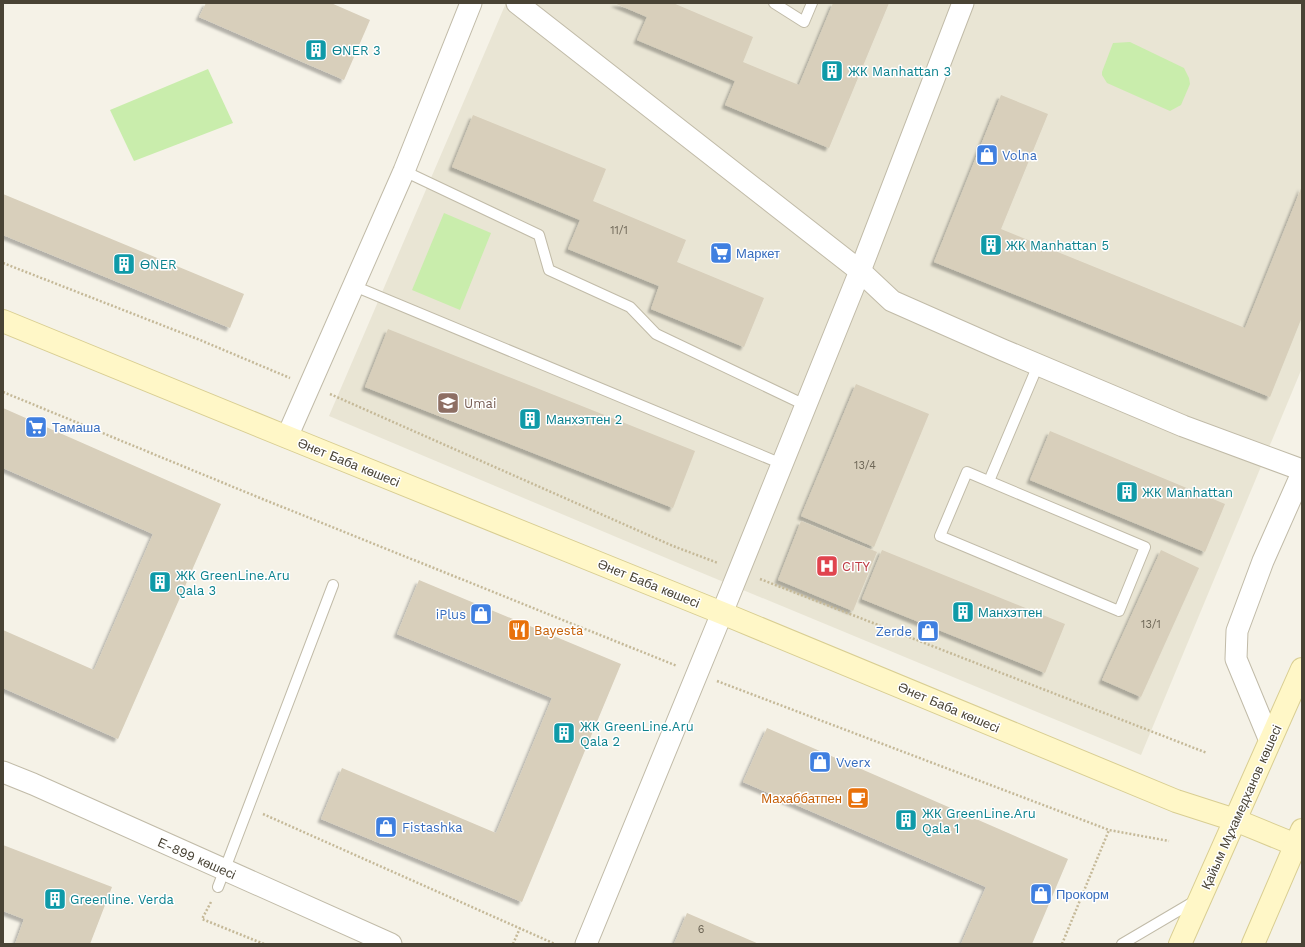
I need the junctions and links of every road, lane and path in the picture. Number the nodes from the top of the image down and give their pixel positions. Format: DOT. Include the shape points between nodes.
graph roads {
  1 [pos="471,3"];
  2 [pos="517,3"];
  3 [pos="774,3"];
  4 [pos="812,3"];
  5 [pos="963,3"];
  6 [pos="404,171"];
  7 [pos="3,263"];
  8 [pos="860,271"];
  9 [pos="354,286"];
  10 [pos="3,320"];
  11 [pos="1038,365"];
  12 [pos="310,386"];
  13 [pos="3,392"];
  14 [pos="805,405"];
  15 [pos="287,437"];
  16 [pos="782,464"];
  17 [pos="1302,470"];
  18 [pos="1302,473"];
  19 [pos="989,481"];
  20 [pos="738,571"];
  21 [pos="333,585"];
  22 [pos="722,613"];
  23 [pos="1302,669"];
  24 [pos="697,674"];
  25 [pos="1270,741"];
  26 [pos="1207,753"];
  27 [pos="3,772"];
  28 [pos="248,808"];
  29 [pos="1235,820"];
  30 [pos="1109,830"];
  31 [pos="1299,838"];
  32 [pos="1169,841"];
  33 [pos="221,878"];
  34 [pos="1201,898"];
  35 [pos="520,928"];
  36 [pos="264,944"];
  37 [pos="391,944"];
  38 [pos="513,944"];
  39 [pos="555,944"];
  40 [pos="586,944"];
  41 [pos="1062,944"];
  42 [pos="1122,944"];
  43 [pos="1180,944"];
  44 [pos="1253,944"];
  1 -- 6 [label="street"];
  2 -- 8 [label="street"];
  3 -- 4 [label="lane" via="804,22"];
  5 -- 8 [label="street"];
  6 -- 9 [label="street"];
  6 -- 14 [label="lane" via="539,235 549,270 630,307 656,334"];
  7 -- 12 [label="path"];
  8 -- 11 [label="street" via="892,301"];
  8 -- 14 [label="street"];
  9 -- 12 [label="street"];
  9 -- 16 [label="lane"];
  10 -- 15 [label="street, Әнет Баба көшесі"];
  11 -- 17 [label="street" via="1183,426"];
  11 -- 19 [label="lane"];
  12 -- 15 [label="street"];
  12 -- 20 [label="path" via="673,546"];
  13 -- 24 [label="path"];
  14 -- 16 [label="street"];
  15 -- 22 [label="street, Әнет Баба көшесі"];
  16 -- 20 [label="street"];
  18 -- 25 [label="street" via="1263,561 1237,630 1236,659"];
  19 -- 19 [label="lane" via="1145,547 1119,611 940,536 967,472"];
  20 -- 22 [label="street"];
  20 -- 26 [label="path"];
  21 -- 28 [label="lane"];
  22 -- 24 [label="street"];
  22 -- 29 [label="street, Әнет Баба көшесі" via="1176,801"];
  23 -- 25 [label="street, Қайым Мұхамедханов көшесі"];
  24 -- 30 [label="path"];
  24 -- 40 [label="street"];
  25 -- 29 [label="street, Қайым Мұхамедханов көшесі"];
  27 -- 33 [label="street, Е-899 көшесі"];
  28 -- 33 [label="lane"];
  28 -- 35 [label="path"];
  29 -- 31 [label="street, Әнет Баба көшесі"];
  29 -- 34 [label="street, Қайым Мұхамедханов көшесі"];
  30 -- 32 [label="path"];
  30 -- 41 [label="path"];
  31 -- 44 [label="street"];
  33 -- 36 [label="path" via="202,919"];
  33 -- 37 [label="street, Е-899 көшесі"];
  34 -- 42 [label="lane"];
  34 -- 43 [label="street, Қайым Мұхамедханов көшесі"];
  35 -- 38 [label="path"];
  35 -- 39 [label="path"];
}
